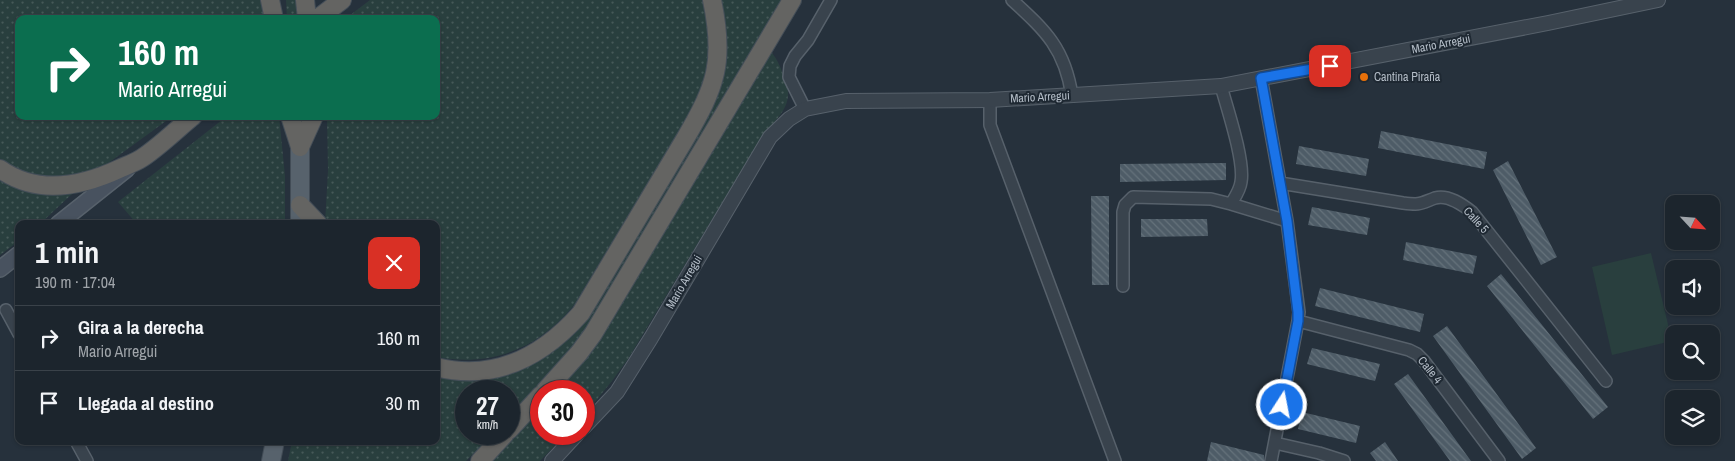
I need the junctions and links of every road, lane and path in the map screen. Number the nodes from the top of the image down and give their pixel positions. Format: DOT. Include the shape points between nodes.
graph roads {
  1 [pos="270,0"];
  2 [pos="305,0"];
  3 [pos="342,0"];
  4 [pos="712,0"];
  5 [pos="792,0"];
  6 [pos="831,0"];
  7 [pos="1012,0"];
  8 [pos="1658,0"];
  9 [pos="273,15"];
  10 [pos="307,15"];
  11 [pos="322,15"];
  12 [pos="1261,78"];
  13 [pos="1221,86"];
  14 [pos="1072,96"];
  15 [pos="990,100"];
  16 [pos="805,109"];
  17 [pos="188,120"];
  18 [pos="291,120"];
  19 [pos="312,120"];
  20 [pos="300,147"];
  21 [pos="141,158"];
  22 [pos="0,169"];
  23 [pos="1280,183"];
  24 [pos="1231,204"];
  25 [pos="300,205"];
  26 [pos="63,220"];
  27 [pos="300,220"];
  28 [pos="314,220"];
  29 [pos="1287,221"];
  30 [pos="15,257"];
  31 [pos="0,269"];
  32 [pos="1123,286"];
  33 [pos="6,310"];
  34 [pos="1298,321"];
  35 [pos="15,327"];
  36 [pos="440,368"];
  37 [pos="555,380"];
  38 [pos="1606,381"];
  39 [pos="530,407"];
  40 [pos="595,415"];
  41 [pos="520,418"];
  42 [pos="1275,443"];
  43 [pos="78,445"];
  44 [pos="274,445"];
  45 [pos="495,445"];
  46 [pos="567,445"];
  47 [pos="87,461"];
  48 [pos="271,461"];
  49 [pos="480,461"];
  50 [pos="552,461"];
  51 [pos="1115,461"];
  52 [pos="1271,461"];
  53 [pos="1344,461"];
  54 [pos="1498,461"];
  1 -- 9 [label="highway"];
  2 -- 10 [label="highway"];
  3 -- 11 [label="highway"];
  4 -- 36 [label="highway" via="718,46 717,70 711,90 581,312 564,332 520,360 465,373"];
  5 -- 37 [label="highway" via="593,334"];
  6 -- 16 [label="street" via="790,66 789,76"];
  7 -- 14 [label="street" via="1052,40 1063,58"];
  8 -- 12 [label="street, Mario Arregui"];
  12 -- 13 [label="street, Mario Arregui"];
  12 -- 23 [label="street"];
  13 -- 14 [label="street, Mario Arregui"];
  13 -- 24 [label="street" via="1242,173"];
  14 -- 15 [label="street, Mario Arregui"];
  15 -- 16 [label="street, Mario Arregui" via="846,101"];
  15 -- 51 [label="street" via="990,125"];
  16 -- 40 [label="street, Mario Arregui" via="770,137 652,338 617,392"];
  17 -- 21 [label="highway"];
  18 -- 20 [label="highway"];
  19 -- 20 [label="highway"];
  20 -- 25 [label="main road"];
  21 -- 22 [label="highway" via="100,178 60,186 24,181"];
  21 -- 26 [label="main road"];
  23 -- 29 [label="street"];
  23 -- 38 [label="street, Calle 5" via="1418,205 1436,198 1461,204 1472,212"];
  24 -- 29 [label="street"];
  24 -- 32 [label="street" via="1201,199 1133,196 1123,212"];
  25 -- 27 [label="main road"];
  25 -- 28 [label="highway"];
  29 -- 34 [label="street"];
  30 -- 31 [label="main road"];
  33 -- 35 [label="street"];
  34 -- 42 [label="street"];
  34 -- 54 [label="street, Calle 4" via="1417,354"];
  39 -- 41 [label="highway"];
  42 -- 52 [label="street"];
  42 -- 53 [label="street"];
  43 -- 47 [label="street"];
  44 -- 48 [label="main road"];
  45 -- 49 [label="highway"];
  46 -- 50 [label="street"];
}
